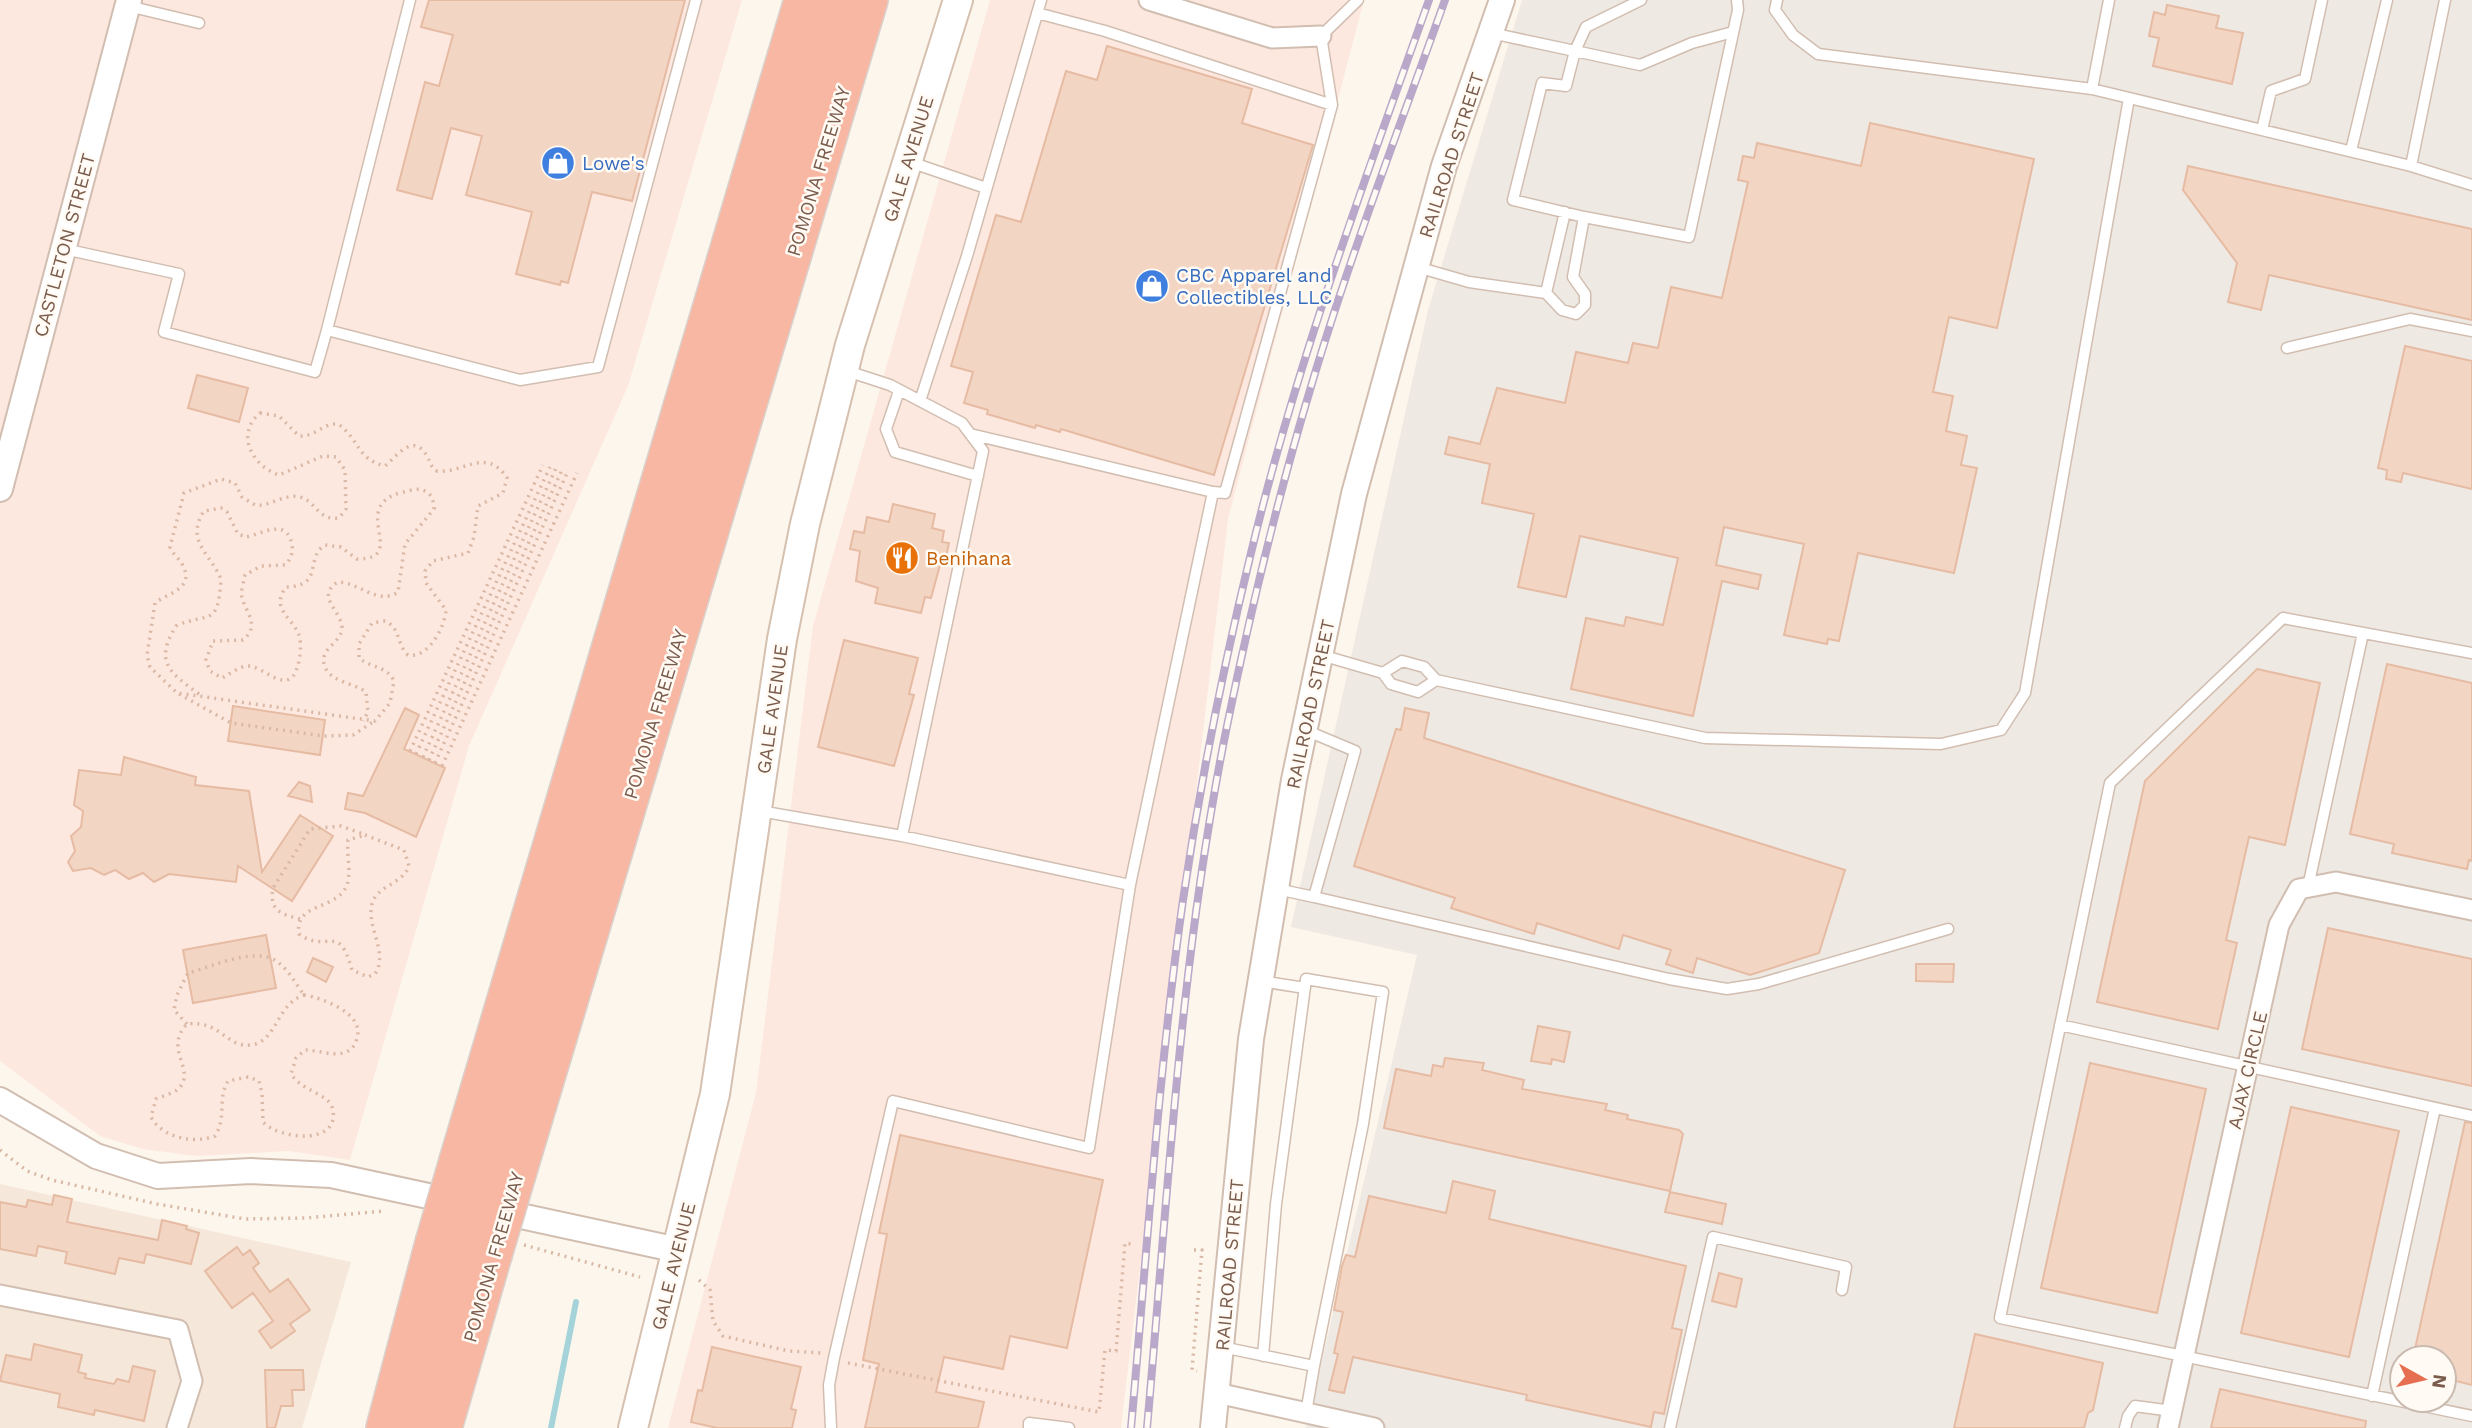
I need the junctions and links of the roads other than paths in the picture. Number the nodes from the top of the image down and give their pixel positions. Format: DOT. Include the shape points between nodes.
graph roads {
  1 [pos="410,0"];
  2 [pos="696,0"];
  3 [pos="803,0"];
  4 [pos="825,0"];
  5 [pos="841,0"];
  6 [pos="869,0"];
  7 [pos="958,0"];
  8 [pos="1041,0"];
  9 [pos="1149,0"];
  10 [pos="1358,0"];
  11 [pos="1502,0"];
  12 [pos="1641,0"];
  13 [pos="1737,0"];
  14 [pos="1777,0"];
  15 [pos="2109,0"];
  16 [pos="2322,0"];
  17 [pos="2387,0"];
  18 [pos="2445,0"];
  19 [pos="128,3"];
  20 [pos="1037,13"];
  21 [pos="199,23"];
  22 [pos="1733,32"];
  23 [pos="1491,33"];
  24 [pos="1321,36"];
  25 [pos="1575,51"];
  26 [pos="2092,89"];
  27 [pos="2129,98"];
  28 [pos="1332,105"];
  29 [pos="2262,130"];
  30 [pos="2351,151"];
  31 [pos="907,161"];
  32 [pos="2411,166"];
  33 [pos="2472,185"];
  34 [pos="986,188"];
  35 [pos="1565,212"];
  36 [pos="1584,217"];
  37 [pos="63,249"];
  38 [pos="1416,267"];
  39 [pos="1546,293"];
  40 [pos="327,330"];
  41 [pos="2472,331"];
  42 [pos="2287,348"];
  43 [pos="844,369"];
  44 [pos="899,391"];
  45 [pos="920,401"];
  46 [pos="970,434"];
  47 [pos="978,477"];
  48 [pos="0,489"];
  49 [pos="1213,492"];
  50 [pos="2363,633"];
  51 [pos="2472,653"];
  52 [pos="1321,655"];
  53 [pos="1383,673"];
  54 [pos="1436,680"];
  55 [pos="1305,729"];
  56 [pos="758,811"];
  57 [pos="902,836"];
  58 [pos="1130,885"];
  59 [pos="2308,887"];
  60 [pos="1276,889"];
  61 [pos="1314,897"];
  62 [pos="2472,911"];
  63 [pos="1948,929"];
  64 [pos="1260,981"];
  65 [pos="1305,988"];
  66 [pos="2060,1025"];
  67 [pos="2248,1066"];
  68 [pos="0,1100"];
  69 [pos="2435,1108"];
  70 [pos="2472,1116"];
  71 [pos="486,1166"];
  72 [pos="473,1247"];
  73 [pos="678,1250"];
  74 [pos="1842,1290"];
  75 [pos="0,1295"];
  76 [pos="1221,1347"];
  77 [pos="1264,1356"];
  78 [pos="2183,1357"];
  79 [pos="1314,1366"];
  80 [pos="1217,1393"];
  81 [pos="2372,1396"];
  82 [pos="1306,1413"];
  83 [pos="2472,1416"];
  84 [pos="2170,1420"];
  85 [pos="1366,1427"];
  86 [pos="177,1428"];
  87 [pos="385,1428"];
  88 [pos="399,1428"];
  89 [pos="414,1428"];
  90 [pos="443,1428"];
  91 [pos="462,1428"];
  92 [pos="633,1428"];
  93 [pos="831,1428"];
  94 [pos="1029,1428"];
  95 [pos="1069,1428"];
  96 [pos="1213,1428"];
  97 [pos="1670,1428"];
  98 [pos="2125,1428"];
  1 -- 40 [label="lane"];
  2 -- 40 [label="lane" via="598,367 520,380"];
  3 -- 71 [label="highway, POMONA FREEWAY"];
  4 -- 71 [label="highway"];
  5 -- 71 [label="highway"];
  6 -- 71 [label="highway, POMONA FREEWAY"];
  7 -- 31 [label="main road, GALE AVENUE"];
  8 -- 20 [label="lane"];
  9 -- 24 [label="street" via="1272,38"];
  10 -- 24 [label="lane"];
  11 -- 23 [label="street, RAILROAD STREET"];
  12 -- 25 [label="lane" via="1586,27"];
  13 -- 22 [label="lane"];
  14 -- 26 [label="lane" via="1775,10 1793,35 1818,54"];
  15 -- 26 [label="lane"];
  16 -- 29 [label="lane" via="2305,79 2271,91"];
  17 -- 30 [label="lane"];
  18 -- 32 [label="lane"];
  19 -- 21 [label="lane"];
  19 -- 37 [label="street, CASTLETON STREET"];
  20 -- 28 [label="lane"];
  20 -- 34 [label="lane"];
  22 -- 25 [label="lane" via="1640,65"];
  22 -- 36 [label="lane" via="1689,237"];
  23 -- 25 [label="lane"];
  23 -- 38 [label="street, RAILROAD STREET" via="1444,166"];
  24 -- 28 [label="lane"];
  25 -- 35 [label="lane" via="1566,86 1542,83 1513,200"];
  26 -- 27 [label="lane"];
  27 -- 29 [label="lane"];
  27 -- 54 [label="lane" via="2025,693 2001,730 1941,744 1705,738"];
  28 -- 49 [label="lane" via="1225,493"];
  29 -- 30 [label="lane"];
  30 -- 32 [label="lane"];
  31 -- 34 [label="lane"];
  31 -- 43 [label="main road, GALE AVENUE"];
  32 -- 33 [label="lane"];
  34 -- 45 [label="lane"];
  35 -- 36 [label="lane"];
  35 -- 39 [label="lane"];
  36 -- 39 [label="lane" via="1573,276 1585,294 1585,305 1576,314 1562,310"];
  37 -- 40 [label="lane" via="179,274 164,332 315,372"];
  37 -- 48 [label="street, CASTLETON STREET"];
  38 -- 39 [label="lane" via="1469,282"];
  38 -- 52 [label="street, RAILROAD STREET" via="1354,494"];
  41 -- 42 [label="lane" via="2410,319"];
  43 -- 44 [label="lane"];
  43 -- 56 [label="main road, GALE AVENUE" via="782,639"];
  44 -- 45 [label="lane"];
  44 -- 47 [label="lane" via="886,429 895,452"];
  45 -- 46 [label="lane" via="962,423"];
  46 -- 47 [label="lane" via="983,451"];
  46 -- 49 [label="lane"];
  47 -- 57 [label="lane"];
  49 -- 58 [label="lane"];
  50 -- 51 [label="lane"];
  50 -- 59 [label="lane"];
  50 -- 66 [label="lane" via="2283,618 2110,783"];
  52 -- 53 [label="lane"];
  52 -- 55 [label="street, RAILROAD STREET"];
  53 -- 54 [label="lane" via="1402,661 1424,667"];
  53 -- 54 [label="lane" via="1391,684 1418,692"];
  55 -- 60 [label="street, RAILROAD STREET"];
  55 -- 61 [label="lane" via="1355,751"];
  56 -- 57 [label="lane"];
  56 -- 73 [label="main road, GALE AVENUE" via="715,1094"];
  57 -- 58 [label="lane"];
  58 -- 93 [label="lane" via="1089,1147 893,1101 832,1367"];
  59 -- 62 [label="street" via="2336,882"];
  59 -- 67 [label="street, AJAX CIRCLE" via="2299,889 2279,925"];
  60 -- 61 [label="lane"];
  60 -- 64 [label="street, RAILROAD STREET"];
  61 -- 63 [label="lane" via="1727,989 1759,984"];
  64 -- 65 [label="lane"];
  64 -- 76 [label="street, RAILROAD STREET"];
  65 -- 77 [label="lane" via="1276,1204"];
  65 -- 79 [label="lane" via="1306,979 1383,992 1363,1124"];
  66 -- 67 [label="lane"];
  66 -- 78 [label="lane" via="2000,1318"];
  67 -- 69 [label="lane"];
  67 -- 78 [label="street, AJAX CIRCLE"];
  68 -- 73 [label="street" via="87,1152 158,1176 251,1171 331,1174"];
  69 -- 70 [label="lane"];
  69 -- 81 [label="lane"];
  71 -- 72 [label="highway, POMONA FREEWAY, bridge"];
  71 -- 72 [label="highway, POMONA FREEWAY, bridge"];
  72 -- 87 [label="highway, POMONA FREEWAY"];
  72 -- 88 [label="highway"];
  72 -- 89 [label="highway"];
  72 -- 90 [label="highway, POMONA FREEWAY"];
  72 -- 91 [label="highway"];
  73 -- 92 [label="main road, GALE AVENUE"];
  74 -- 97 [label="lane" via="1846,1267 1713,1237"];
  75 -- 86 [label="street" via="178,1330 192,1381"];
  76 -- 77 [label="lane"];
  76 -- 80 [label="street, RAILROAD STREET"];
  77 -- 79 [label="lane"];
  78 -- 81 [label="lane"];
  78 -- 84 [label="street, AJAX CIRCLE"];
  79 -- 82 [label="lane"];
  80 -- 82 [label="street"];
  80 -- 96 [label="street, RAILROAD STREET"];
  81 -- 83 [label="lane"];
  82 -- 85 [label="street"];
  84 -- 98 [label="lane" via="2136,1406 2127,1416"];
  94 -- 95 [label="lane" via="1029,1423"];
}
